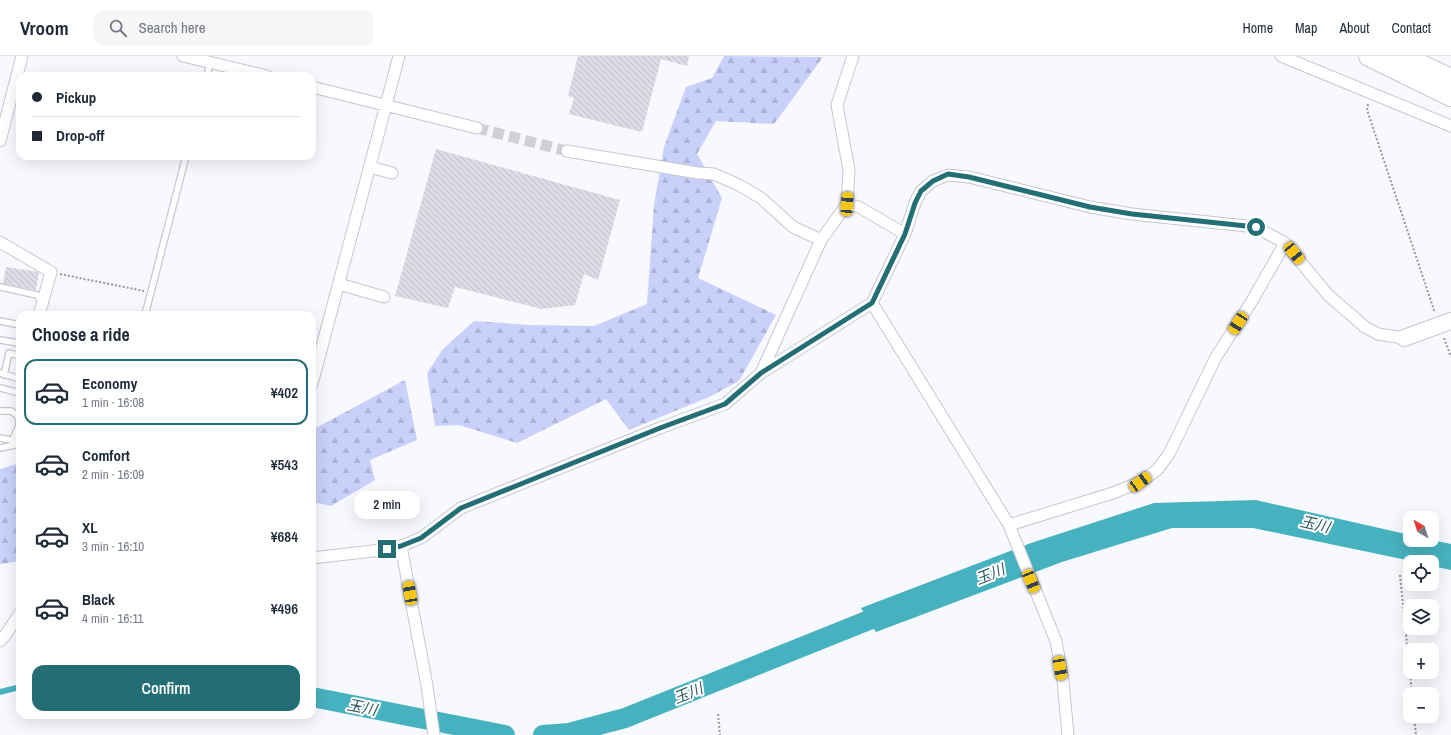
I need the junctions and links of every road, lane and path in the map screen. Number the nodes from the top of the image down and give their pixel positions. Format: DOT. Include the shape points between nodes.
graph roads {
  1 [pos="22,56"];
  2 [pos="187,56"];
  3 [pos="399,56"];
  4 [pos="853,56"];
  5 [pos="1281,56"];
  6 [pos="1369,56"];
  7 [pos="1402,56"];
  8 [pos="210,62"];
  9 [pos="18,72"];
  10 [pos="208,72"];
  11 [pos="251,72"];
  12 [pos="16,79"];
  13 [pos="1451,79"];
  14 [pos="316,88"];
  15 [pos="1370,93"];
  16 [pos="1451,96"];
  17 [pos="386,106"];
  18 [pos="1451,126"];
  19 [pos="477,128"];
  20 [pos="0,140"];
  21 [pos="567,151"];
  22 [pos="185,160"];
  23 [pos="370,167"];
  24 [pos="392,173"];
  25 [pos="847,204"];
  26 [pos="905,234"];
  27 [pos="822,240"];
  28 [pos="0,242"];
  29 [pos="1285,243"];
  30 [pos="51,272"];
  31 [pos="339,284"];
  32 [pos="0,287"];
  33 [pos="151,293"];
  34 [pos="384,297"];
  35 [pos="43,303"];
  36 [pos="872,303"];
  37 [pos="40,311"];
  38 [pos="146,311"];
  39 [pos="0,320"];
  40 [pos="1445,323"];
  41 [pos="16,324"];
  42 [pos="1404,338"];
  43 [pos="0,340"];
  44 [pos="16,343"];
  45 [pos="16,355"];
  46 [pos="1451,357"];
  47 [pos="316,369"];
  48 [pos="761,373"];
  49 [pos="2,374"];
  50 [pos="16,378"];
  51 [pos="0,388"];
  52 [pos="16,392"];
  53 [pos="0,411"];
  54 [pos="16,415"];
  55 [pos="16,431"];
  56 [pos="0,438"];
  57 [pos="12,441"];
  58 [pos="16,442"];
  59 [pos="16,444"];
  60 [pos="0,448"];
  61 [pos="1009,525"];
  62 [pos="401,546"];
  63 [pos="316,558"];
  64 [pos="1400,575"];
  65 [pos="16,619"];
  66 [pos="0,641"];
  67 [pos="1411,687"];
  68 [pos="718,714"];
  69 [pos="1415,723"];
  70 [pos="434,735"];
  71 [pos="720,735"];
  72 [pos="1068,735"];
  73 [pos="1416,735"];
  1 -- 9 [label="street"];
  2 -- 8 [label="street"];
  3 -- 17 [label="street"];
  4 -- 25 [label="street" via="837,105 849,170"];
  5 -- 15 [label="street"];
  6 -- 16 [label="highway"];
  7 -- 13 [label="highway"];
  8 -- 10 [label="lane"];
  8 -- 11 [label="street"];
  12 -- 20 [label="street"];
  14 -- 17 [label="street"];
  15 -- 18 [label="street"];
  15 -- 40 [label="path" via="1367,110"];
  17 -- 19 [label="street"];
  17 -- 23 [label="street"];
  21 -- 27 [label="street" via="714,174 761,198 793,227"];
  22 -- 33 [label="lane"];
  23 -- 24 [label="street"];
  23 -- 31 [label="street"];
  25 -- 26 [label="street" via="859,207"];
  25 -- 27 [label="street"];
  26 -- 29 [label="street" via="921,191 933,181 948,174 1090,207 1256,227"];
  26 -- 36 [label="street"];
  27 -- 48 [label="street"];
  28 -- 30 [label="street"];
  29 -- 42 [label="street" via="1328,295 1365,327 1378,334"];
  29 -- 61 [label="street" via="1252,301 1216,356 1169,454 1157,470 1140,482 1113,493"];
  30 -- 33 [label="path"];
  30 -- 35 [label="street"];
  31 -- 34 [label="street"];
  31 -- 47 [label="street"];
  32 -- 35 [label="lane" via="36,295"];
  33 -- 38 [label="lane"];
  35 -- 37 [label="street"];
  36 -- 48 [label="street"];
  36 -- 61 [label="street"];
  39 -- 41 [label="lane"];
  40 -- 42 [label="street"];
  40 -- 46 [label="path"];
  43 -- 44 [label="lane"];
  45 -- 49 [label="lane" via="9,353"];
  48 -- 62 [label="street" via="725,404 461,508 421,538"];
  49 -- 50 [label="lane"];
  51 -- 52 [label="lane"];
  53 -- 54 [label="lane" via="11,411"];
  55 -- 57 [label="lane"];
  56 -- 57 [label="lane"];
  57 -- 58 [label="lane"];
  59 -- 60 [label="lane"];
  61 -- 72 [label="street" via="1056,641"];
  62 -- 63 [label="street"];
  62 -- 70 [label="street"];
  64 -- 67 [label="path"];
  65 -- 66 [label="street"];
  68 -- 71 [label="path"];
  69 -- 73 [label="path"];
}
